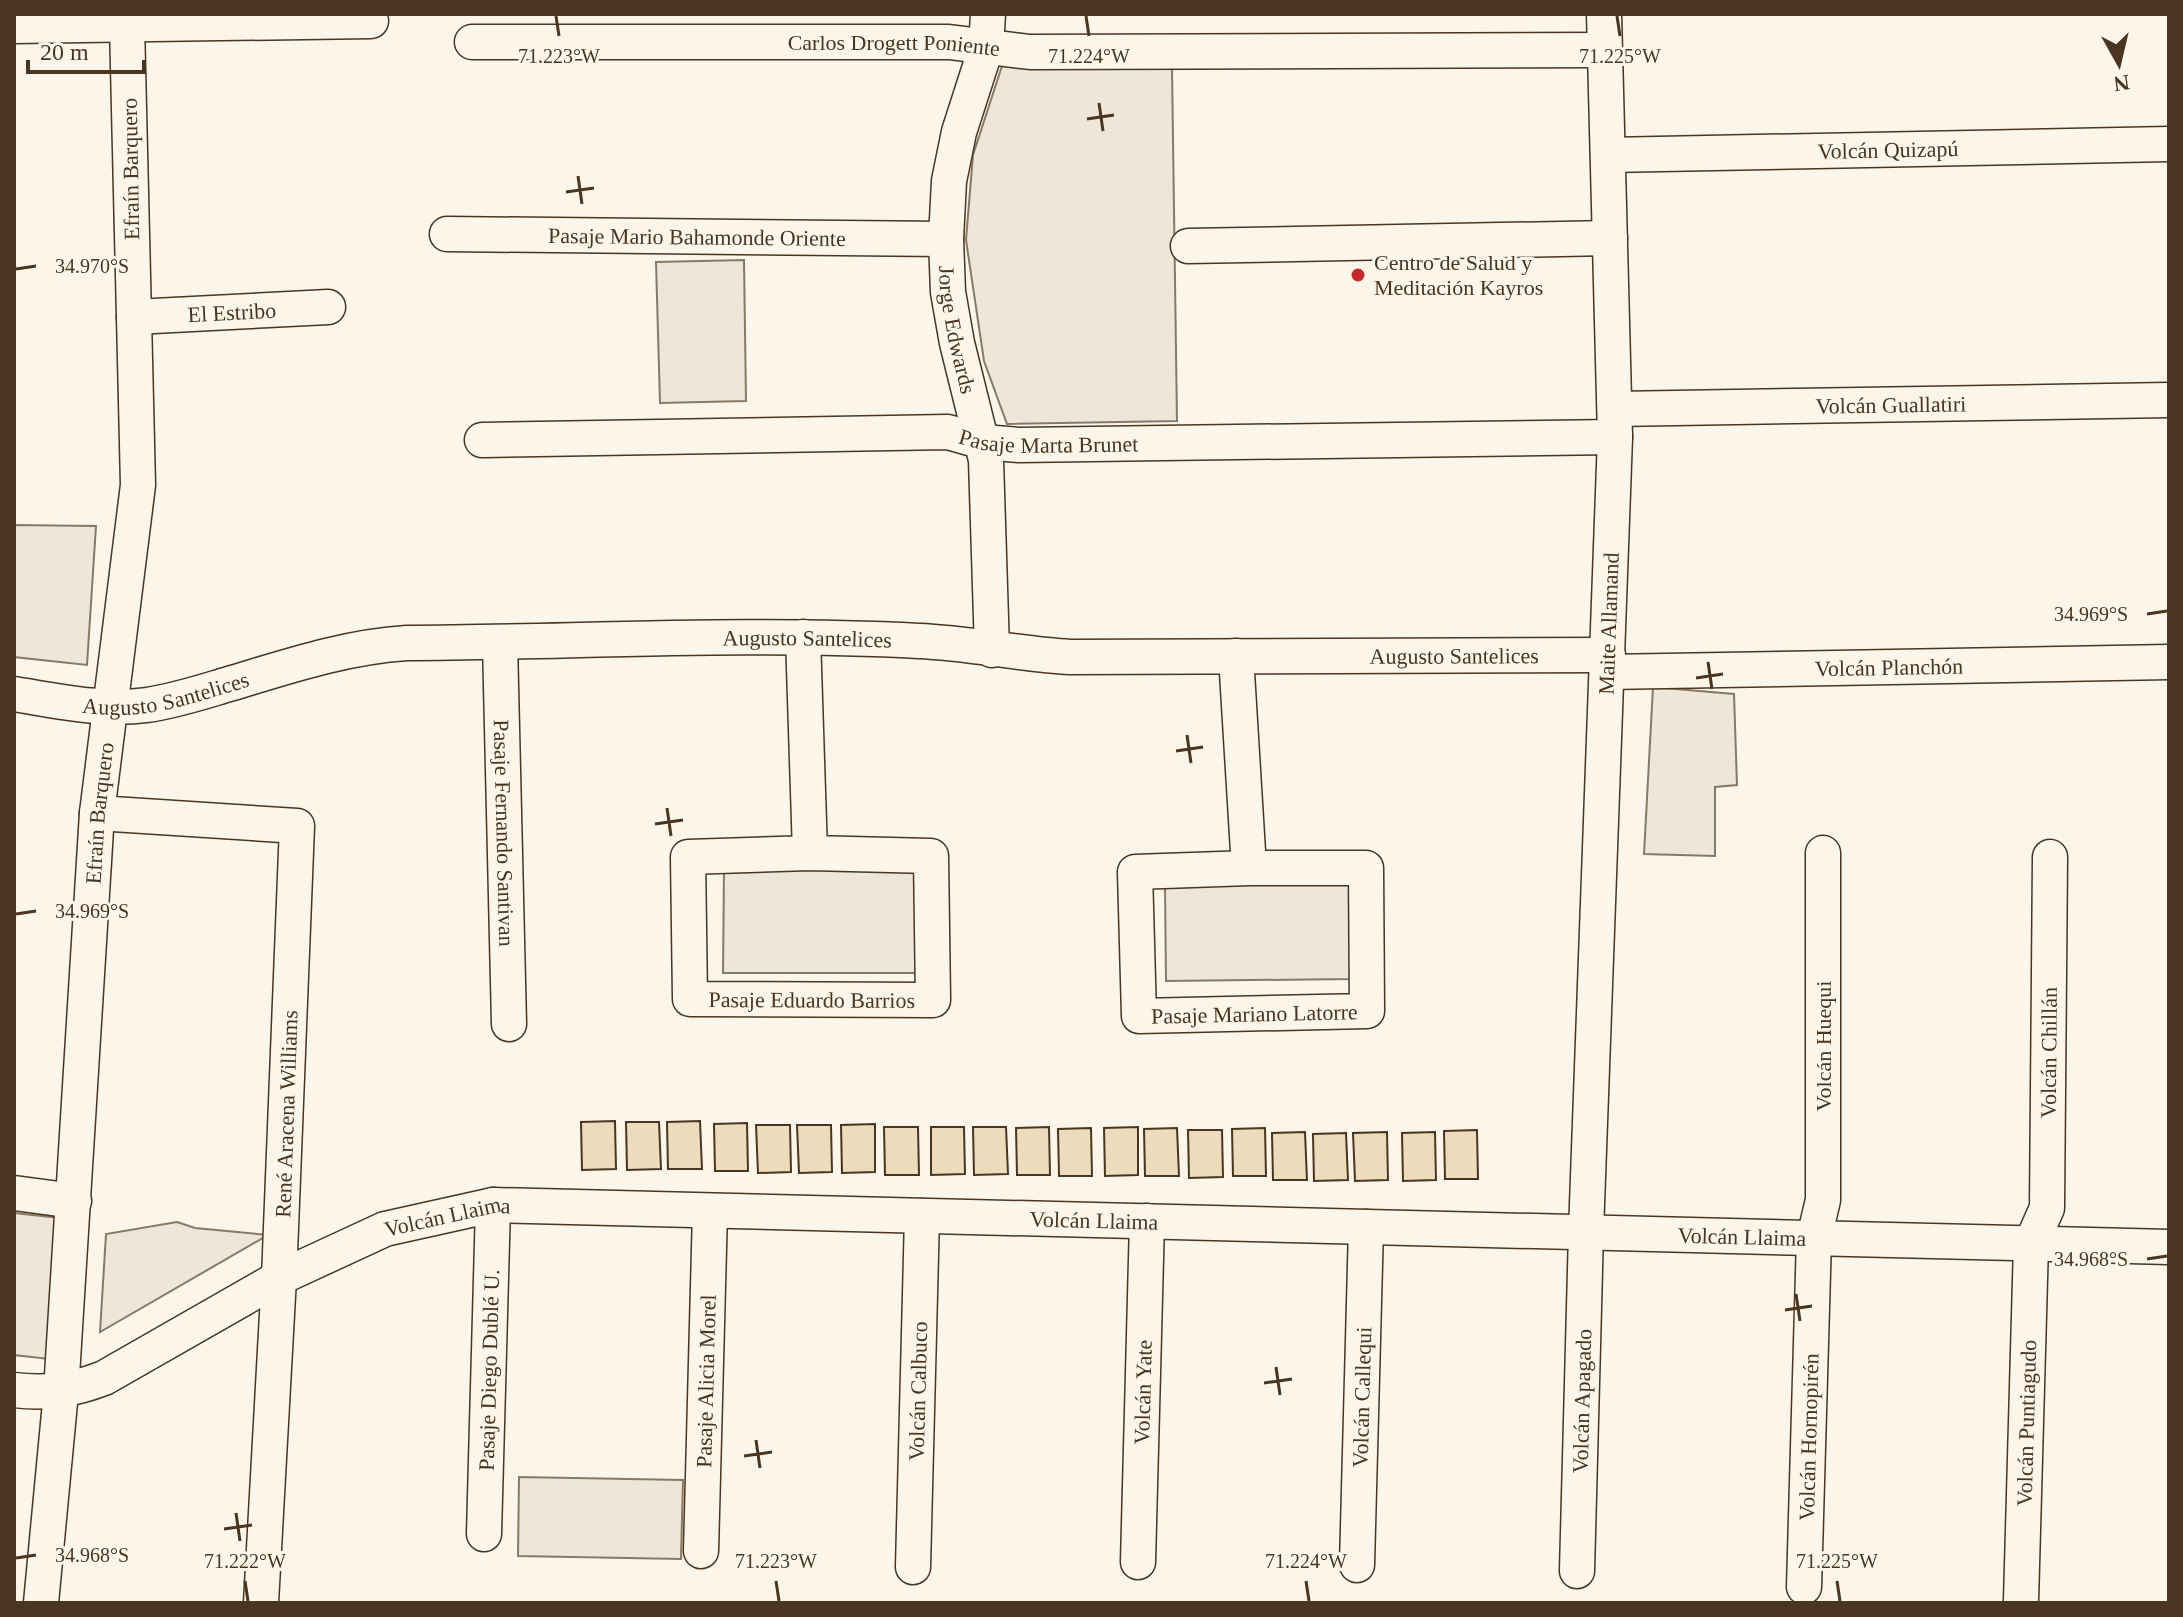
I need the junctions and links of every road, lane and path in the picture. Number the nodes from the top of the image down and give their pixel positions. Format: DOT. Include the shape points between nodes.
graph roads {
  1 [pos="988,14"];
  2 [pos="1604,14"];
  3 [pos="207,20"];
  4 [pos="371,21"];
  5 [pos="127,25"];
  6 [pos="14,26"];
  7 [pos="472,42"];
  8 [pos="986,48"];
  9 [pos="1605,50"];
  10 [pos="2169,144"];
  11 [pos="1608,155"];
  12 [pos="447,234"];
  13 [pos="1610,238"];
  14 [pos="946,239"];
  15 [pos="1188,246"];
  16 [pos="328,307"];
  17 [pos="134,317"];
  18 [pos="2169,400"];
  19 [pos="1615,423"];
  20 [pos="482,440"];
  21 [pos="983,442"];
  22 [pos="803,637"];
  23 [pos="500,643"];
  24 [pos="992,650"];
  25 [pos="1236,656"];
  26 [pos="2169,662"];
  27 [pos="1607,664"];
  28 [pos="14,694"];
  29 [pos="109,708"];
  30 [pos="97,813"];
  31 [pos="810,853"];
  32 [pos="1823,853"];
  33 [pos="2050,857"];
  34 [pos="1249,868"];
  35 [pos="509,1024"];
  36 [pos="14,1193"];
  37 [pos="74,1201"];
  38 [pos="493,1205"];
  39 [pos="710,1211"];
  40 [pos="922,1216"];
  41 [pos="1147,1221"];
  42 [pos="1366,1227"];
  43 [pos="1586,1232"];
  44 [pos="1814,1238"];
  45 [pos="2031,1244"];
  46 [pos="2169,1247"];
  47 [pos="279,1278"];
  48 [pos="14,1390"];
  49 [pos="61,1392"];
  50 [pos="484,1534"];
  51 [pos="701,1551"];
  52 [pos="1138,1562"];
  53 [pos="1357,1565"];
  54 [pos="913,1567"];
  55 [pos="1577,1571"];
  56 [pos="1804,1587"];
  57 [pos="2021,1601"];
  58 [pos="41,1603"];
  59 [pos="261,1603"];
  1 -- 8 [label="street, Jorge Edwards"];
  2 -- 9 [label="street, Maite Allamand"];
  3 -- 4 [label="street"];
  3 -- 5 [label="street"];
  5 -- 6 [label="street"];
  5 -- 17 [label="street, Efraín Barquero"];
  7 -- 8 [label="street, Carlos Drogett Poniente" via="949,42"];
  8 -- 9 [label="street, Carlos Drogett Poniente"];
  8 -- 14 [label="street, Jorge Edwards" via="959,132 949,181"];
  9 -- 11 [label="street, Maite Allamand"];
  10 -- 11 [label="street, Volcán Quizapú"];
  11 -- 13 [label="street, Maite Allamand"];
  12 -- 14 [label="street, Pasaje Mario Bahamonde Oriente"];
  13 -- 15 [label="street"];
  13 -- 19 [label="street, Maite Allamand"];
  14 -- 21 [label="street, Jorge Edwards" via="957,343"];
  16 -- 17 [label="street, El Estribo"];
  17 -- 29 [label="street, Efraín Barquero" via="138,485"];
  18 -- 19 [label="street, Volcán Guallatiri"];
  19 -- 21 [label="street, Pasaje Marta Brunet" via="1019,445"];
  19 -- 27 [label="street, Maite Allamand"];
  20 -- 21 [label="street, Pasaje Marta Brunet" via="948,432"];
  21 -- 24 [label="street, Jorge Edwards"];
  22 -- 23 [label="street, Augusto Santelices"];
  22 -- 24 [label="street, Augusto Santelices" via="921,641"];
  22 -- 31 [label="street"];
  23 -- 29 [label="street, Augusto Santelices" via="371,645 176,700"];
  23 -- 35 [label="street, Pasaje Fernando Santivan"];
  24 -- 25 [label="street, Augusto Santelices" via="1070,657"];
  25 -- 27 [label="street, Augusto Santelices"];
  25 -- 34 [label="street"];
  26 -- 27 [label="street, Volcán Planchón"];
  27 -- 43 [label="street, Maite Allamand"];
  28 -- 29 [label="street, Augusto Santelices"];
  29 -- 30 [label="street, Efraín Barquero"];
  30 -- 37 [label="street, Efraín Barquero"];
  30 -- 47 [label="street, René Aracena Williams" via="297,826"];
  31 -- 31 [label="street, Pasaje Eduardo Barrios" via="688,857 690,999 933,1000 931,856"];
  32 -- 44 [label="street, Volcán Huequi" via="1823,1200"];
  33 -- 45 [label="street, Volcán Chillán" via="2047,1208"];
  34 -- 34 [label="street, Pasaje Mariano Latorre" via="1135,872 1139,1016 1367,1011 1366,868"];
  36 -- 37 [label="street"];
  37 -- 49 [label="street, Efraín Barquero"];
  38 -- 39 [label="street, Volcán Llaima"];
  38 -- 47 [label="street, Volcán Llaima" via="385,1229"];
  38 -- 50 [label="street, Pasaje Diego Dublé U."];
  39 -- 40 [label="street, Volcán Llaima"];
  39 -- 51 [label="street, Pasaje Alicia Morel"];
  40 -- 41 [label="street, Volcán Llaima"];
  40 -- 54 [label="street, Volcán Calbuco"];
  41 -- 42 [label="street, Volcán Llaima"];
  41 -- 52 [label="street, Volcán Yate"];
  42 -- 43 [label="street, Volcán Llaima"];
  42 -- 53 [label="street, Volcán Callequi"];
  43 -- 44 [label="street, Volcán Llaima"];
  43 -- 55 [label="street, Volcán Apagado"];
  44 -- 45 [label="street, Volcán Llaima"];
  44 -- 56 [label="street, Volcán Hornopirén"];
  45 -- 46 [label="street, Volcán Llaima"];
  45 -- 57 [label="street, Volcán Puntiagudo"];
  47 -- 49 [label="street, Volcán Llaima" via="104,1378"];
  47 -- 59 [label="street, René Aracena Williams"];
  48 -- 49 [label="street"];
  49 -- 58 [label="street, Efraín Barquero"];
}
